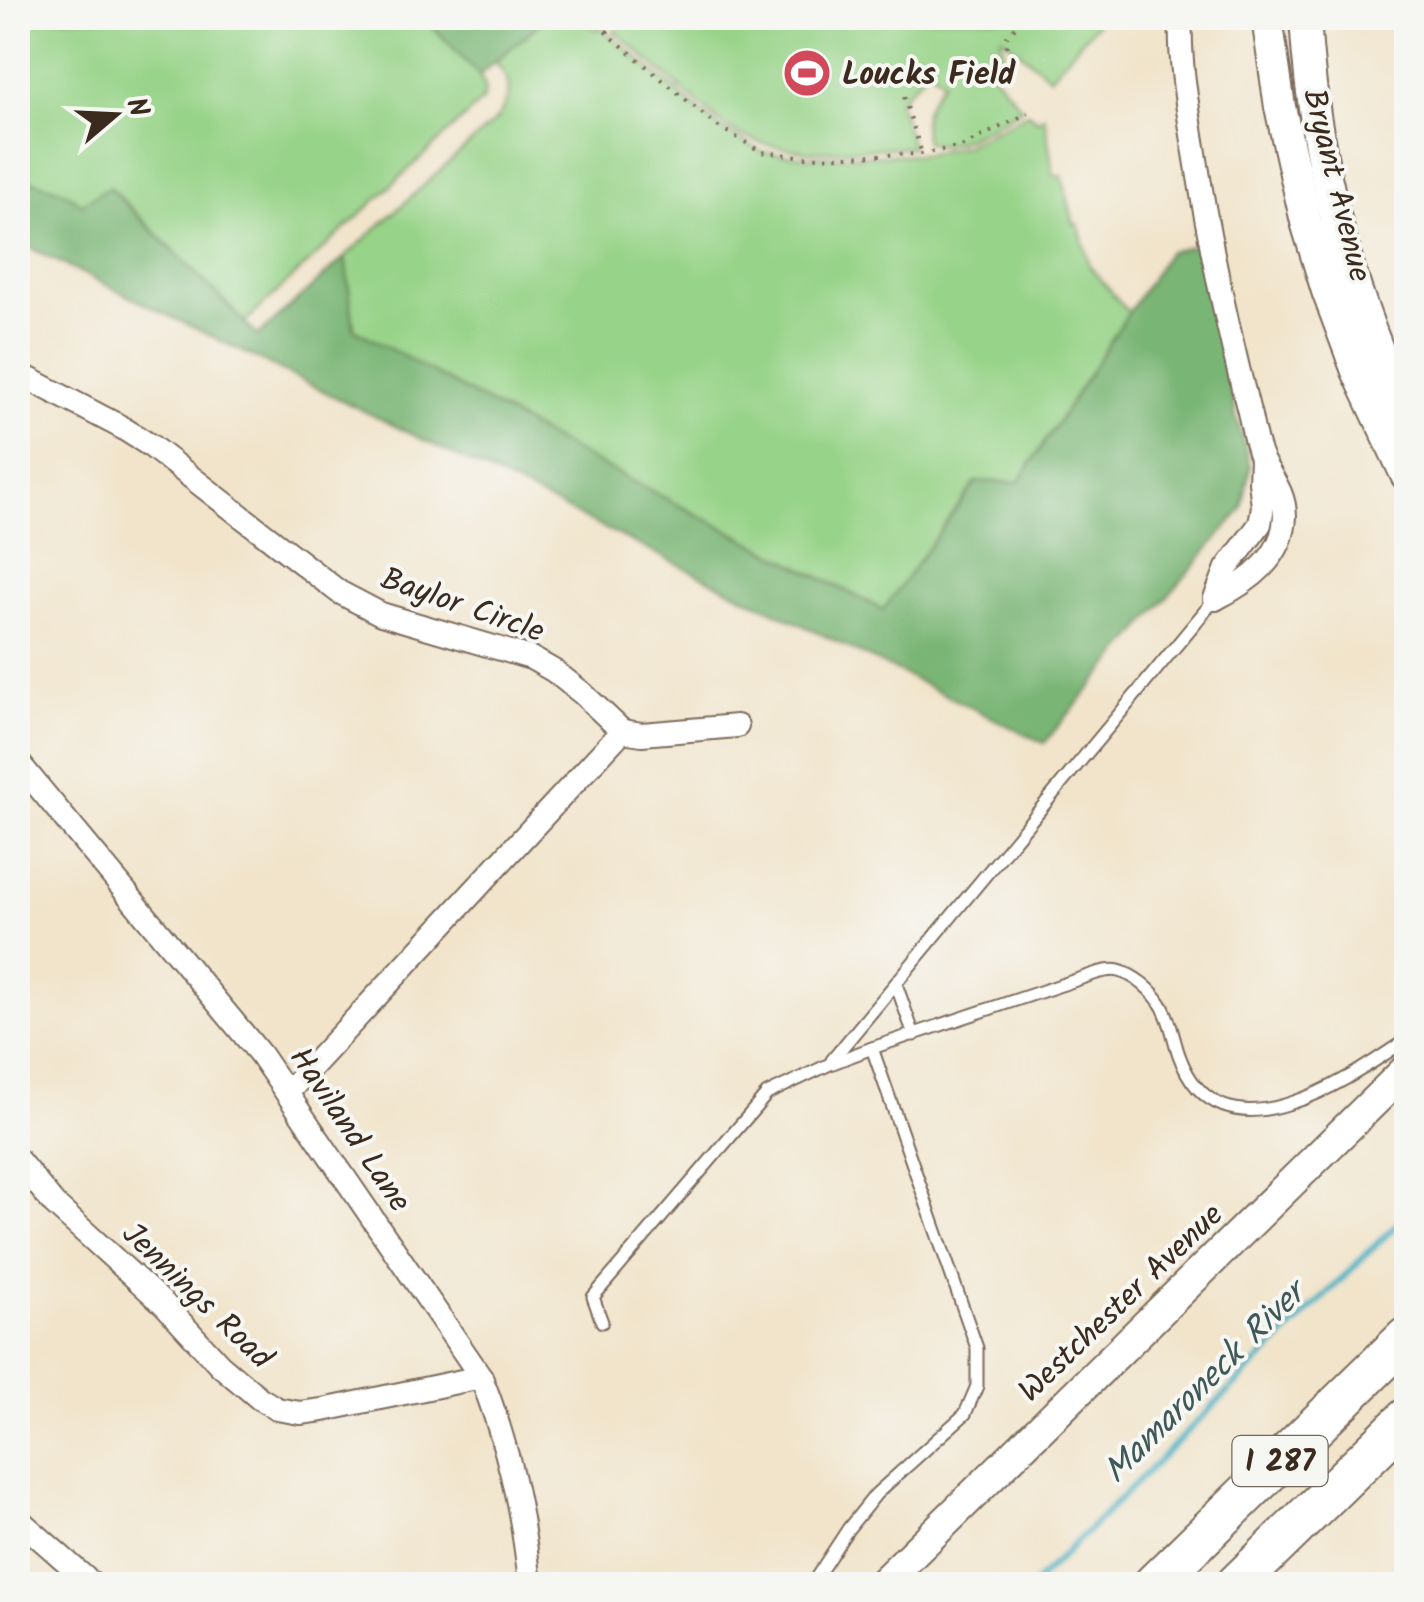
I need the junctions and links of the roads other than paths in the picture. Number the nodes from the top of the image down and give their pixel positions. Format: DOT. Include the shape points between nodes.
graph roads {
  1 [pos="1182,18"];
  2 [pos="1267,18"];
  3 [pos="1305,18"];
  4 [pos="18,373"];
  5 [pos="1406,414"];
  6 [pos="1406,475"];
  7 [pos="1215,599"];
  8 [pos="737,726"];
  9 [pos="622,731"];
  10 [pos="18,762"];
  11 [pos="896,984"];
  12 [pos="914,1035"];
  13 [pos="1406,1040"];
  14 [pos="872,1048"];
  15 [pos="830,1064"];
  16 [pos="1406,1070"];
  17 [pos="286,1093"];
  18 [pos="18,1160"];
  19 [pos="602,1322"];
  20 [pos="1401,1342"];
  21 [pos="481,1377"];
  22 [pos="1406,1419"];
  23 [pos="18,1519"];
  24 [pos="92,1584"];
  25 [pos="530,1584"];
  26 [pos="812,1584"];
  27 [pos="882,1584"];
  28 [pos="1154,1584"];
  29 [pos="1237,1584"];
  1 -- 7 [label="street" via="1208,234 1261,458 1284,500 1285,518 1268,561"];
  2 -- 6 [label="main road, Bryant Avenue" via="1306,222 1357,371"];
  3 -- 5 [label="main road, Bryant Avenue" via="1318,144 1336,222"];
  4 -- 9 [label="street, Baylor Circle" via="151,446 339,592 381,614 531,658"];
  7 -- 11 [label="lane"];
  8 -- 9 [label="street"];
  9 -- 17 [label="street"];
  10 -- 17 [label="street, Haviland Lane"];
  11 -- 12 [label="lane"];
  11 -- 15 [label="lane"];
  12 -- 13 [label="lane" via="1116,970 1134,977 1162,1004 1192,1083 1236,1111 1290,1104 1348,1078"];
  12 -- 14 [label="lane"];
  14 -- 15 [label="lane"];
  14 -- 26 [label="lane" via="978,1348 977,1386 965,1414 876,1494"];
  15 -- 19 [label="lane" via="767,1094 593,1298"];
  16 -- 27 [label="main road, Westchester Avenue"];
  17 -- 21 [label="street, Haviland Lane"];
  18 -- 21 [label="street, Jennings Road" via="54,1204 220,1364 277,1409 323,1410"];
  20 -- 28 [label="highway, I 287"];
  21 -- 25 [label="street, Haviland Lane" via="510,1466"];
  22 -- 29 [label="highway, I 287"];
  23 -- 24 [label="street"];
}
